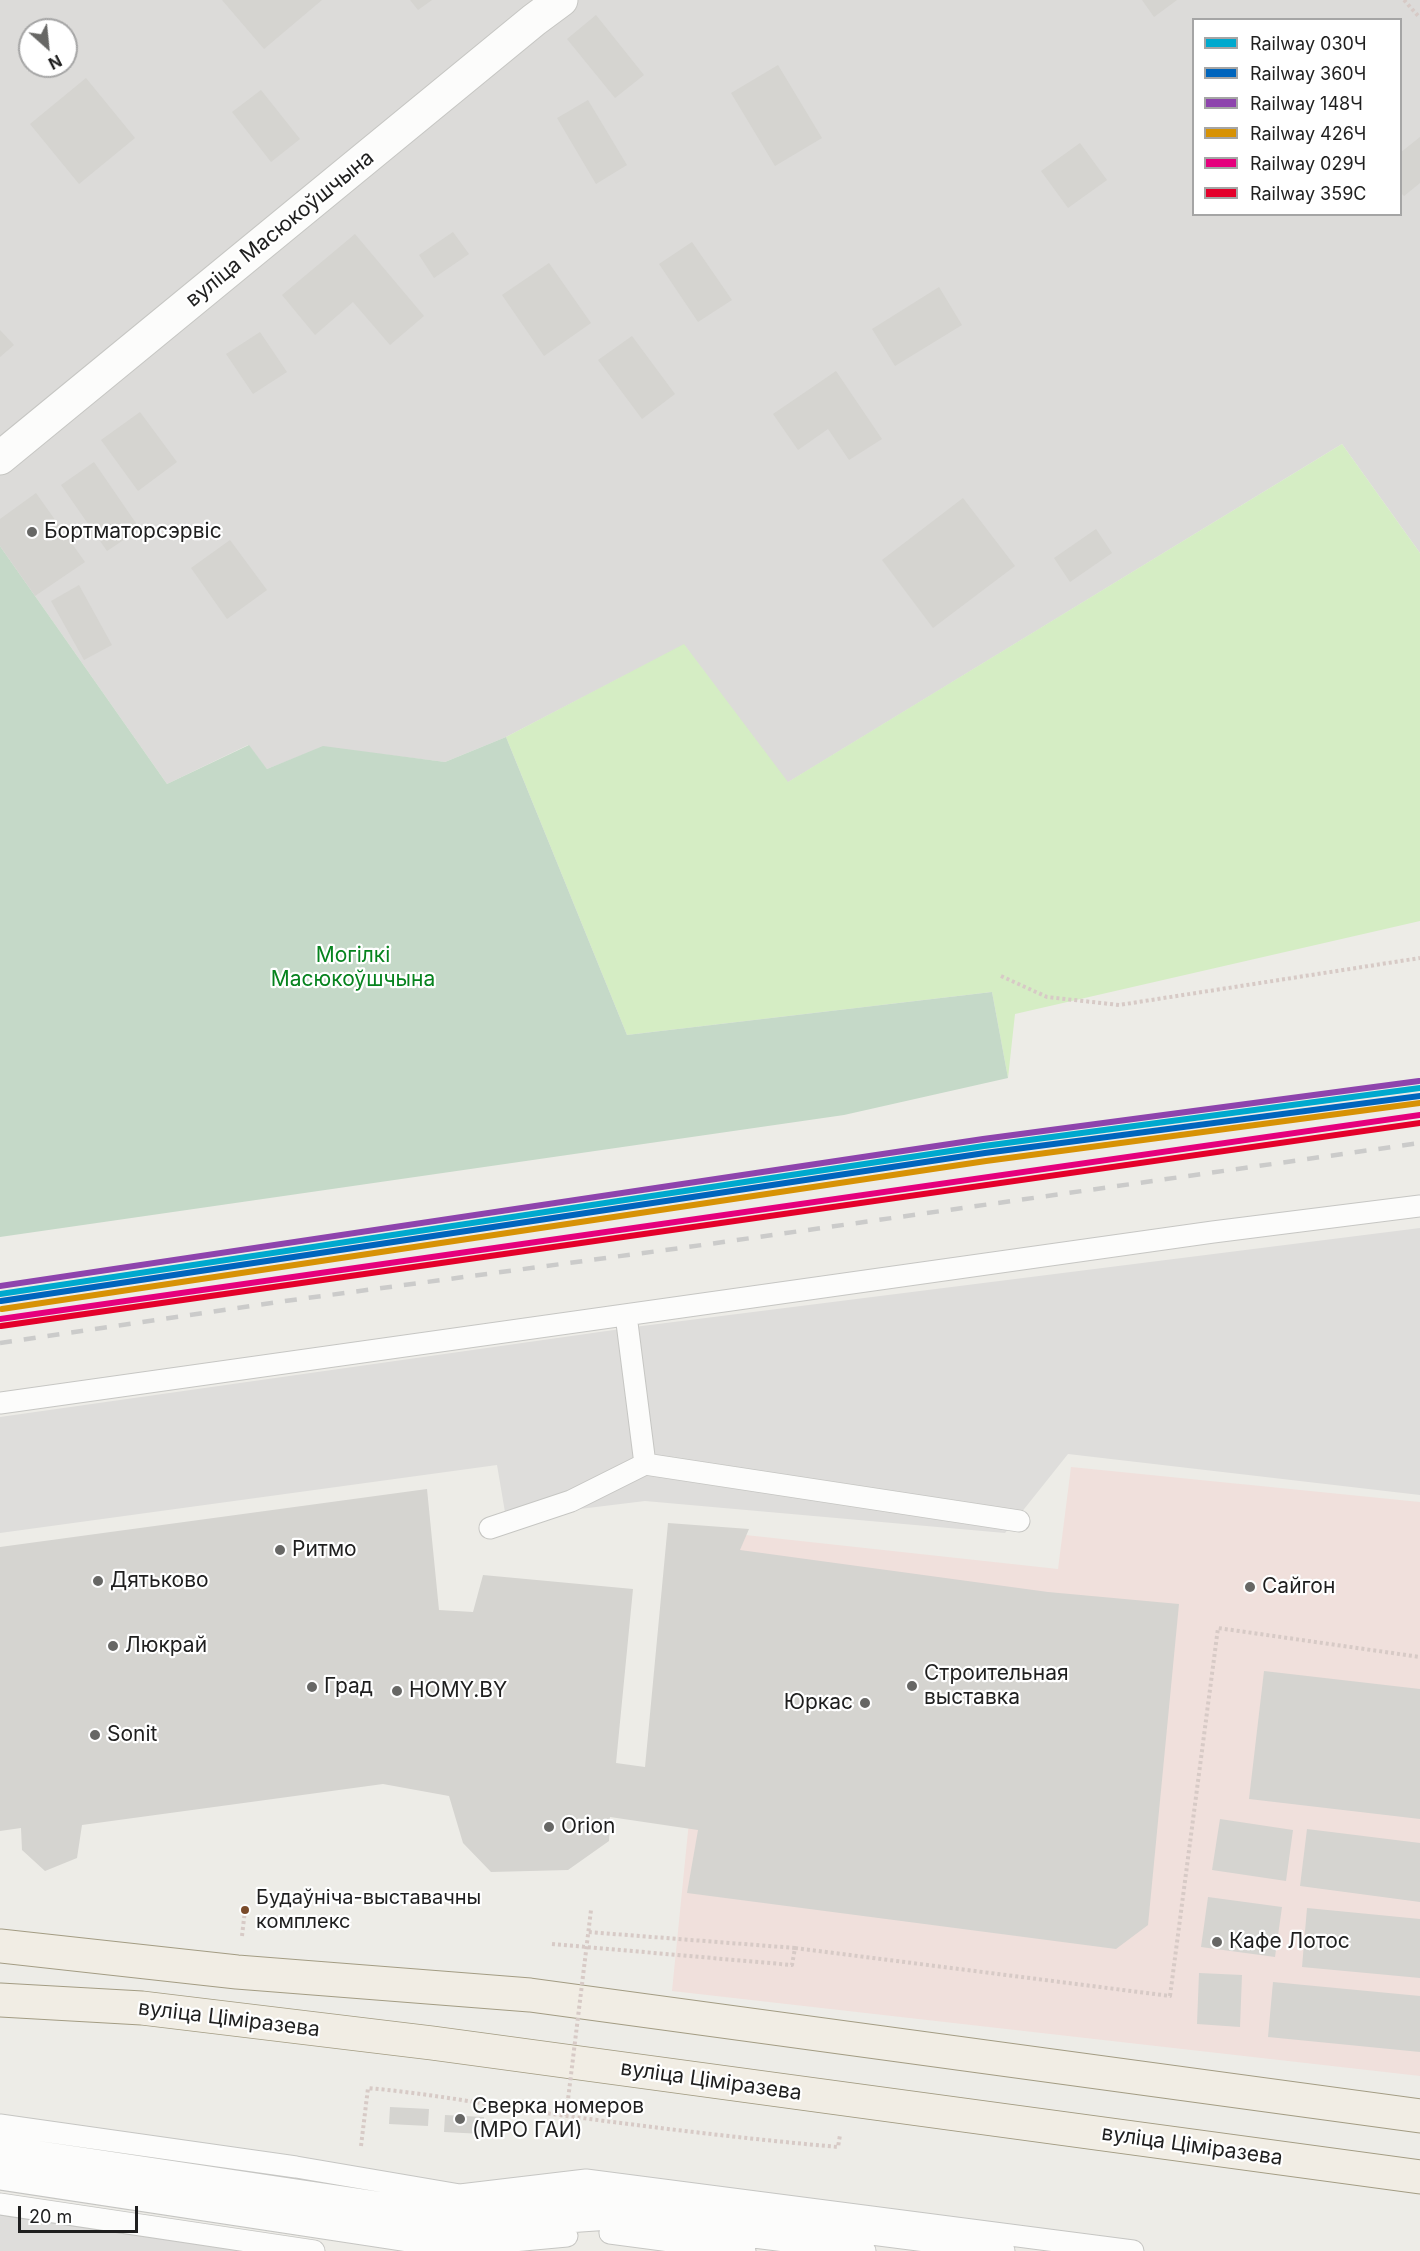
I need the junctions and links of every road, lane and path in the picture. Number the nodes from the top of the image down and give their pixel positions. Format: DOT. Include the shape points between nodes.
graph roads {
  1 [pos="561,0"];
  2 [pos="1404,0"];
  3 [pos="1420,18"];
  4 [pos="0,458"];
  5 [pos="1420,958"];
  6 [pos="1001,976"];
  7 [pos="1420,1206"];
  8 [pos="626,1315"];
  9 [pos="0,1403"];
  10 [pos="645,1464"];
  11 [pos="1019,1521"];
  12 [pos="490,1528"];
  13 [pos="1420,1657"];
  14 [pos="591,1910"];
  15 [pos="588,1932"];
  16 [pos="552,1944"];
  17 [pos="0,1946"];
  18 [pos="795,1948"];
  19 [pos="0,2000"];
  20 [pos="405,2092"];
  21 [pos="566,2116"];
  22 [pos="1420,2116"];
  23 [pos="0,2125"];
  24 [pos="0,2146"];
  25 [pos="838,2147"];
  26 [pos="0,2162"];
  27 [pos="1420,2177"];
  28 [pos="0,2179"];
  29 [pos="0,2204"];
  30 [pos="314,2251"];
  31 [pos="745,2251"];
  32 [pos="865,2251"];
  33 [pos="1004,2251"];
  34 [pos="1133,2251"];
  1 -- 4 [label="street, вуліца Масюкоўшчына"];
  2 -- 3 [label="path"];
  5 -- 6 [label="path" via="1119,1005 1047,998"];
  7 -- 8 [label="lane"];
  8 -- 9 [label="lane"];
  8 -- 10 [label="lane"];
  10 -- 11 [label="lane"];
  10 -- 12 [label="lane" via="571,1501"];
  13 -- 18 [label="path" via="1218,1628 1170,1996"];
  14 -- 15 [label="path, bridge"];
  15 -- 18 [label="path"];
  15 -- 21 [label="path, bridge"];
  16 -- 18 [label="path" via="792,1965"];
  17 -- 22 [label="main road" via="237,1972 530,1995"];
  19 -- 27 [label="main road, вуліца Ціміразева" via="142,2008 432,2043"];
  20 -- 21 [label="path"];
  21 -- 25 [label="path"];
  23 -- 34 [label="lane" via="296,2167 460,2195 586,2180"];
  24 -- 33 [label="lane" via="456,2214 597,2199"];
  26 -- 32 [label="lane" via="450,2230 610,2219"];
  28 -- 31 [label="lane" via="448,2247 606,2233"];
  29 -- 30 [label="lane"];
}
